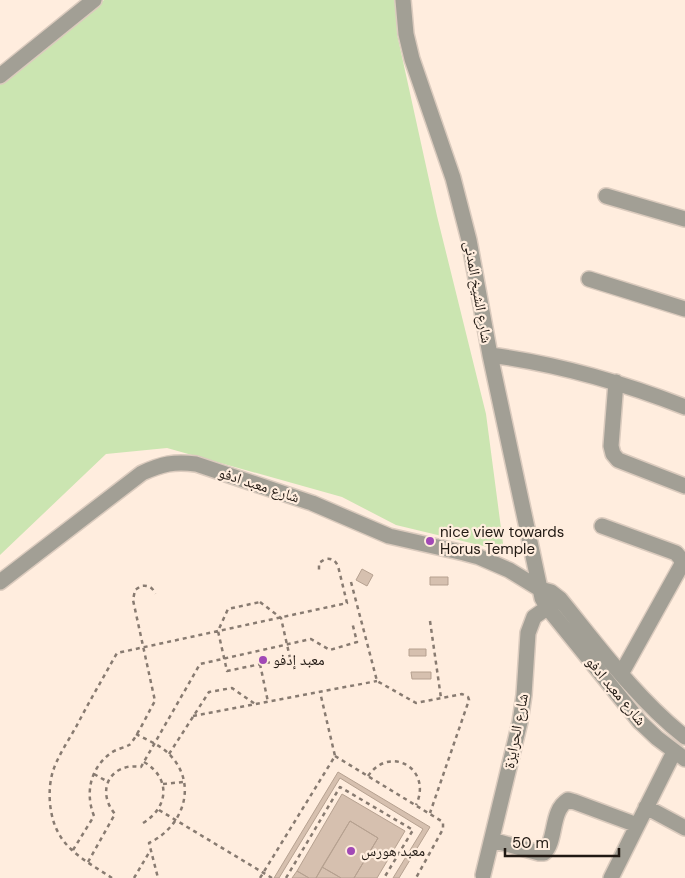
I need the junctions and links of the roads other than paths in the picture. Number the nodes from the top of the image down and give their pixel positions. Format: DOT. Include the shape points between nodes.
graph roads {
  1 [pos="94,0"];
  2 [pos="403,0"];
  3 [pos="0,76"];
  4 [pos="606,196"];
  5 [pos="685,219"];
  6 [pos="590,279"];
  7 [pos="685,309"];
  8 [pos="490,355"];
  9 [pos="616,382"];
  10 [pos="685,407"];
  11 [pos="685,486"];
  12 [pos="602,526"];
  13 [pos="0,582"];
  14 [pos="540,589"];
  15 [pos="553,603"];
  16 [pos="621,674"];
  17 [pos="685,737"];
  18 [pos="680,756"];
  19 [pos="646,807"];
  20 [pos="637,825"];
  21 [pos="685,828"];
  22 [pos="492,840"];
  23 [pos="483,875"];
  24 [pos="611,878"];
  1 -- 3 [label="street"];
  2 -- 8 [label="street, شارع الشيخ المدنى" via="412,59 453,178 467,232"];
  4 -- 5 [label="street"];
  6 -- 7 [label="street"];
  8 -- 9 [label="street" via="553,365"];
  8 -- 14 [label="street, شارع الشيخ المدنى"];
  9 -- 10 [label="street"];
  9 -- 11 [label="street" via="613,454 618,460"];
  12 -- 16 [label="street" via="676,553 682,560"];
  13 -- 14 [label="street, شارع معبد ادفو" via="142,473 180,462 196,464 312,503 389,536 464,552 509,570"];
  14 -- 15 [label="street, شارع معبد ادفو" via="542,598"];
  15 -- 16 [label="street, شارع معبد ادفو"];
  15 -- 18 [label="street, شارع معبد ادفو" via="640,722"];
  15 -- 22 [label="street, شارع الحرايزة" via="534,617 528,633 520,722"];
  16 -- 17 [label="street, شارع معبد ادفو" via="659,715"];
  18 -- 19 [label="street"];
  19 -- 20 [label="street"];
  19 -- 21 [label="street"];
  20 -- 22 [label="street" via="568,800 562,805 544,853"];
  20 -- 24 [label="street"];
  22 -- 23 [label="street, شارع الحرايزة"];
}
